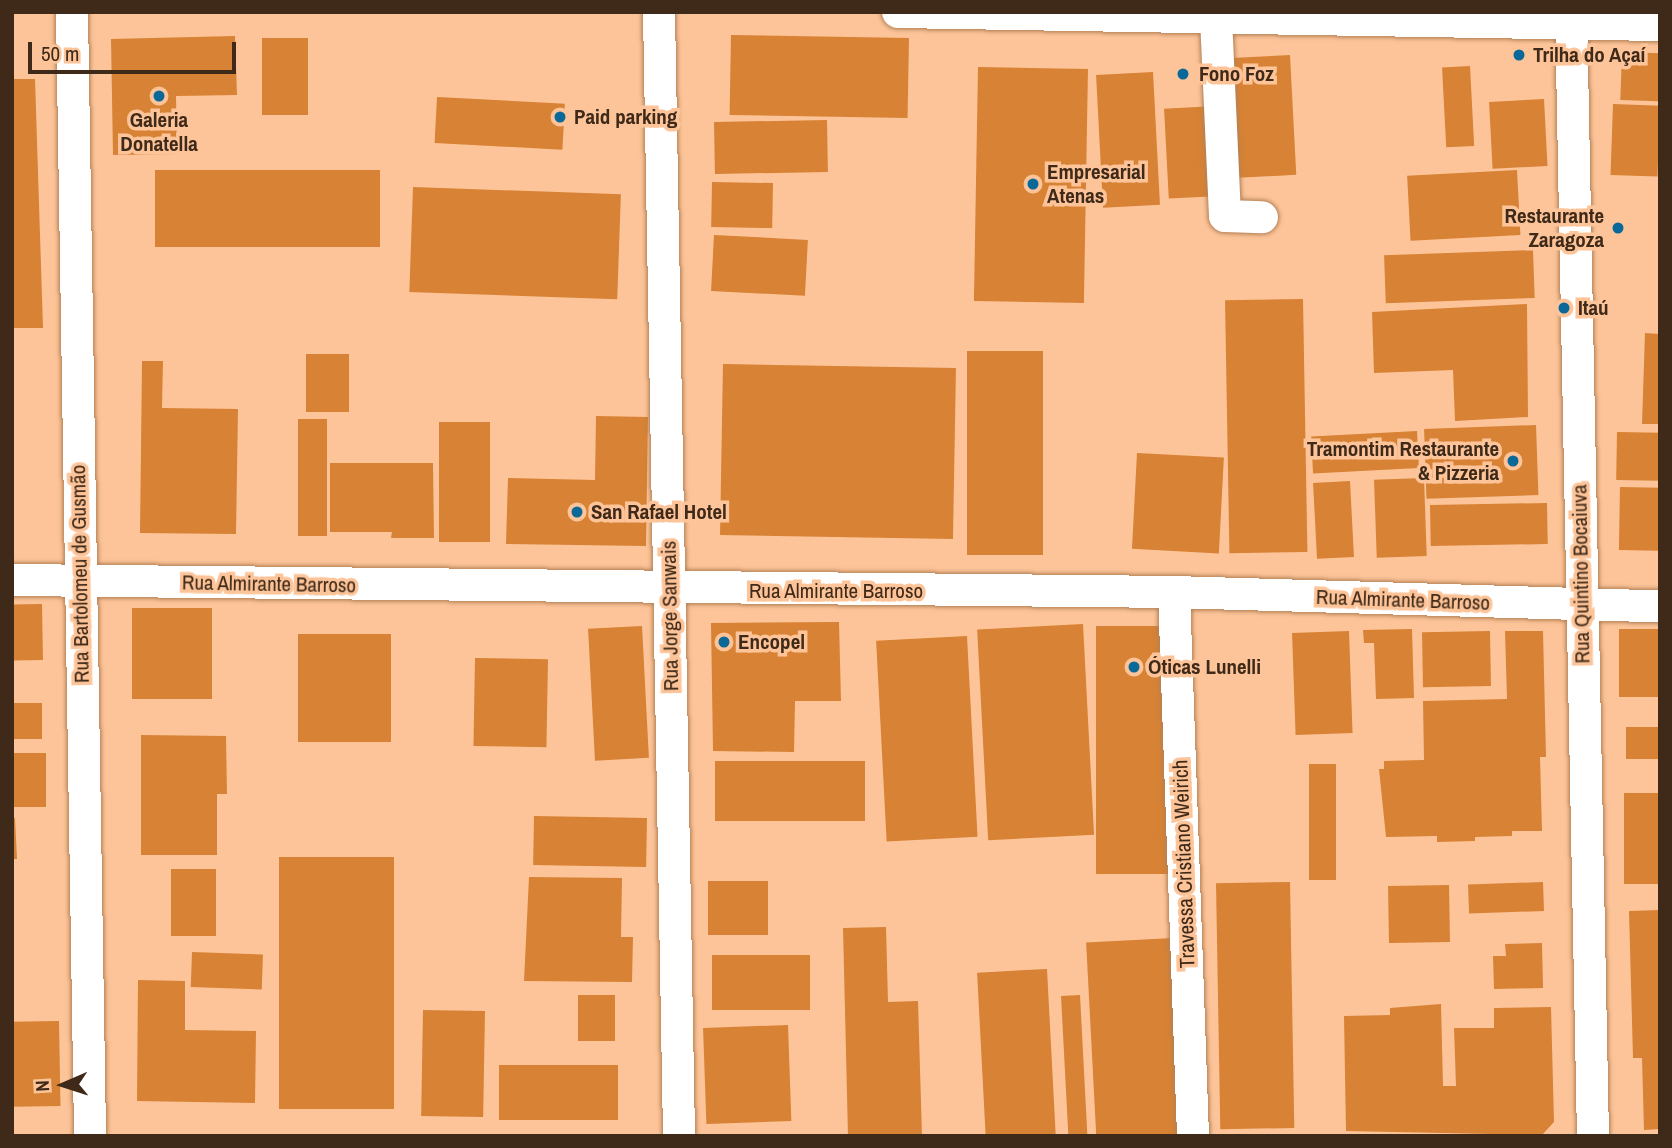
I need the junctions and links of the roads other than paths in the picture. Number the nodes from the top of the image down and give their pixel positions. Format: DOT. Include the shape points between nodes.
graph roads {
  1 [pos="72,12"];
  2 [pos="659,12"];
  3 [pos="898,12"];
  4 [pos="1216,18"];
  5 [pos="1571,18"];
  6 [pos="1660,25"];
  7 [pos="1262,217"];
  8 [pos="12,580"];
  9 [pos="79,581"];
  10 [pos="670,590"];
  11 [pos="1174,592"];
  12 [pos="1581,605"];
  13 [pos="1660,606"];
  14 [pos="90,1136"];
  15 [pos="679,1136"];
  16 [pos="1194,1136"];
  17 [pos="1593,1136"];
  1 -- 9 [label="street, Rua Bartolomeu de Gusmão"];
  2 -- 10 [label="street, Rua Jorge Sanwais"];
  3 -- 4 [label="street"];
  4 -- 5 [label="street"];
  4 -- 7 [label="street" via="1225,216"];
  5 -- 6 [label="street"];
  5 -- 12 [label="street, Rua Quintino Bocaiuva"];
  8 -- 9 [label="street, Rua Almirante Barroso"];
  9 -- 10 [label="street, Rua Almirante Barroso"];
  9 -- 14 [label="street, Rua Bartolomeu de Gusmão"];
  10 -- 11 [label="street, Rua Almirante Barroso"];
  10 -- 15 [label="street, Rua Jorge Sanwais"];
  11 -- 12 [label="street, Rua Almirante Barroso"];
  11 -- 16 [label="street, Travessa Cristiano Weirich"];
  12 -- 13 [label="street, Rua Almirante Barroso"];
  12 -- 17 [label="street, Rua Quintino Bocaiuva"];
}
